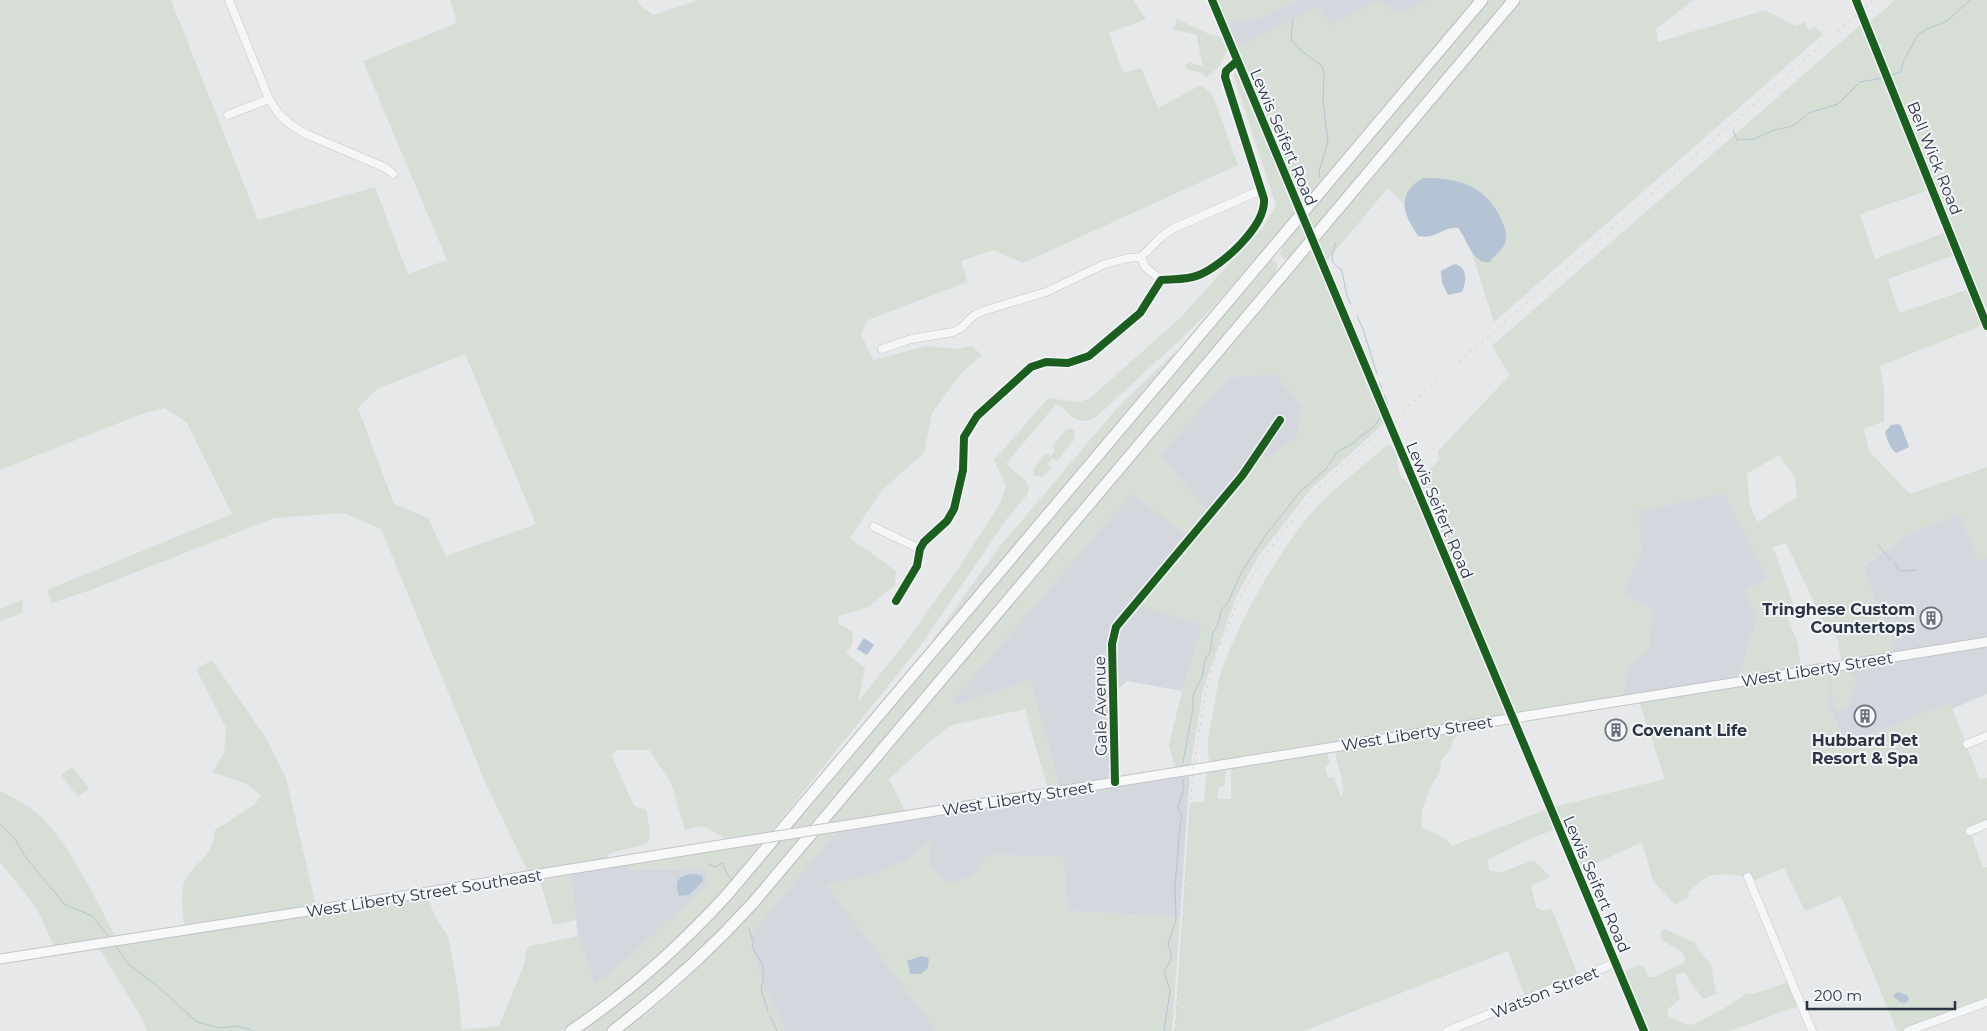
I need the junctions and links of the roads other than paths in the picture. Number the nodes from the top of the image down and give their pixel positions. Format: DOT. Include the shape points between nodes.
graph roads {
  1 [pos="229,0"];
  2 [pos="1212,0"];
  3 [pos="1482,0"];
  4 [pos="1514,0"];
  5 [pos="1856,0"];
  6 [pos="1237,61"];
  7 [pos="269,99"];
  8 [pos="228,115"];
  9 [pos="394,174"];
  10 [pos="1261,190"];
  11 [pos="1141,257"];
  12 [pos="1161,280"];
  13 [pos="1987,326"];
  14 [pos="882,349"];
  15 [pos="1280,420"];
  16 [pos="874,527"];
  17 [pos="920,549"];
  18 [pos="896,601"];
  19 [pos="1987,642"];
  20 [pos="1512,718"];
  21 [pos="1987,736"];
  22 [pos="1967,744"];
  23 [pos="1115,782"];
  24 [pos="1987,824"];
  25 [pos="848,825"];
  26 [pos="1970,831"];
  27 [pos="1748,877"];
  28 [pos="0,959"];
  29 [pos="1615,963"];
  30 [pos="1987,1002"];
  31 [pos="571,1031"];
  32 [pos="613,1031"];
  33 [pos="1447,1031"];
  34 [pos="1644,1031"];
  35 [pos="1812,1031"];
  36 [pos="1908,1031"];
  1 -- 7 [label="street"];
  2 -- 6 [label="street, Lewis Seifert Road"];
  3 -- 31 [label="highway" via="726,896 662,960"];
  4 -- 32 [label="highway" via="752,903 678,979"];
  5 -- 13 [label="street, Bell Wick Road"];
  6 -- 10 [label="street" via="1226,71 1225,77"];
  6 -- 20 [label="street, Lewis Seifert Road, bridge"];
  7 -- 8 [label="street"];
  7 -- 9 [label="street" via="279,114 297,129"];
  10 -- 11 [label="street" via="1172,229"];
  10 -- 12 [label="street" via="1264,203 1260,218 1239,245 1198,276"];
  11 -- 12 [label="street" via="1145,266"];
  11 -- 14 [label="street" via="1105,264 1046,292 978,313 953,332"];
  12 -- 17 [label="street" via="1140,313 1088,356 1076,362 1046,362 1032,367 977,416 964,437 963,470 954,509"];
  15 -- 23 [label="street, Gale Avenue" via="1242,476 1122,618 1116,630 1112,644"];
  16 -- 17 [label="street"];
  17 -- 18 [label="street" via="917,566"];
  19 -- 20 [label="main road, West Liberty Street"];
  20 -- 23 [label="main road, West Liberty Street"];
  20 -- 29 [label="street, Lewis Seifert Road"];
  21 -- 22 [label="street"];
  23 -- 25 [label="main road, West Liberty Street"];
  24 -- 26 [label="street"];
  25 -- 28 [label="main road, West Liberty Street Southeast, bridge"];
  27 -- 35 [label="street"];
  29 -- 33 [label="street, Watson Street"];
  29 -- 34 [label="street, Lewis Seifert Road"];
  30 -- 36 [label="street"];
}
